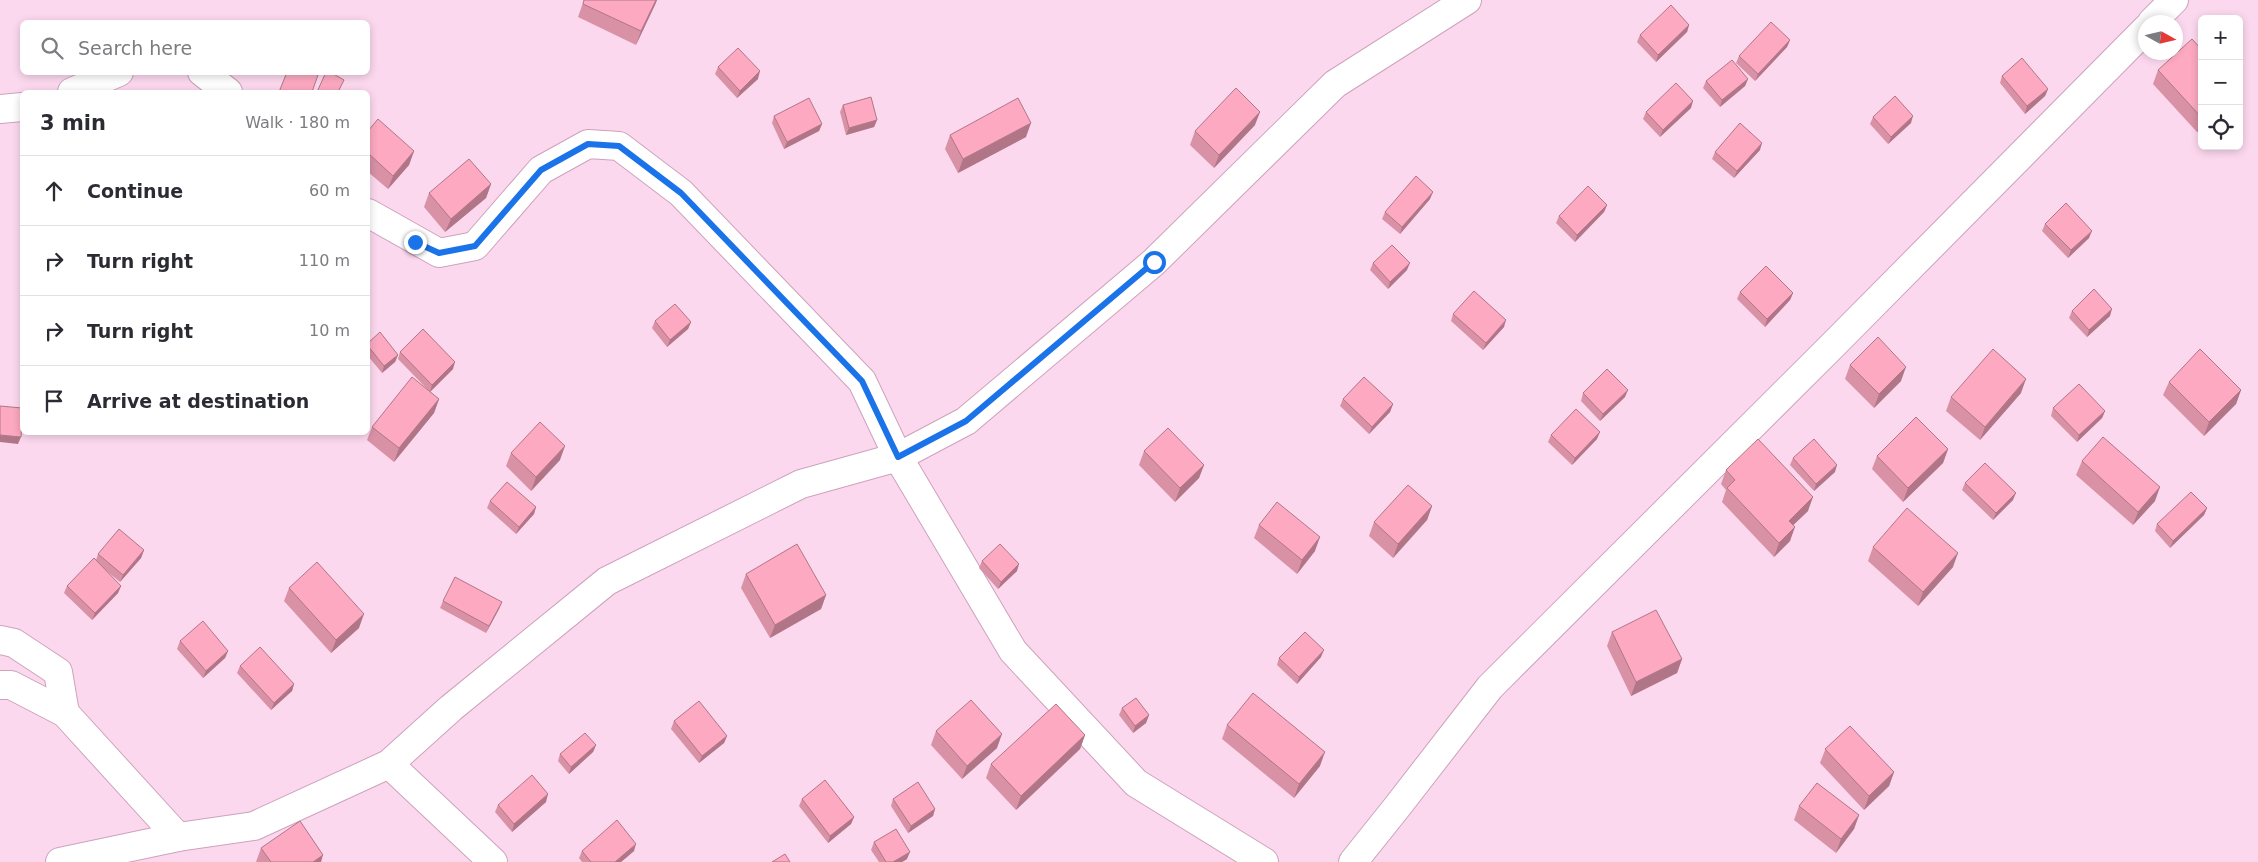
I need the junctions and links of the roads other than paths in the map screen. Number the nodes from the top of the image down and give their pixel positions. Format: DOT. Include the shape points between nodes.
graph roads {
  1 [pos="1467,0"];
  2 [pos="2174,0"];
  3 [pos="2159,15"];
  4 [pos="2138,37"];
  5 [pos="112,75"];
  6 [pos="206,75"];
  7 [pos="77,90"];
  8 [pos="225,90"];
  9 [pos="20,107"];
  10 [pos="0,109"];
  11 [pos="370,214"];
  12 [pos="898,457"];
  13 [pos="0,640"];
  14 [pos="0,685"];
  15 [pos="65,713"];
  16 [pos="389,764"];
  17 [pos="178,836"];
  18 [pos="60,862"];
  19 [pos="492,862"];
  20 [pos="1264,862"];
  21 [pos="1353,862"];
  1 -- 12 [label="street" via="1335,84 1154,262 966,421"];
  2 -- 3 [label="street"];
  4 -- 21 [label="street" via="1490,687"];
  5 -- 7 [label="street"];
  6 -- 8 [label="street"];
  9 -- 10 [label="street"];
  11 -- 12 [label="street" via="439,253 475,246 541,170 588,144 619,146 681,193 862,381"];
  12 -- 16 [label="street" via="801,484 607,581 451,708"];
  12 -- 20 [label="street" via="1013,651 1136,783"];
  13 -- 15 [label="street" via="14,642 58,672"];
  14 -- 15 [label="street" via="11,685"];
  15 -- 17 [label="street"];
  16 -- 17 [label="street" via="254,826"];
  16 -- 19 [label="street"];
  17 -- 18 [label="street"];
}
